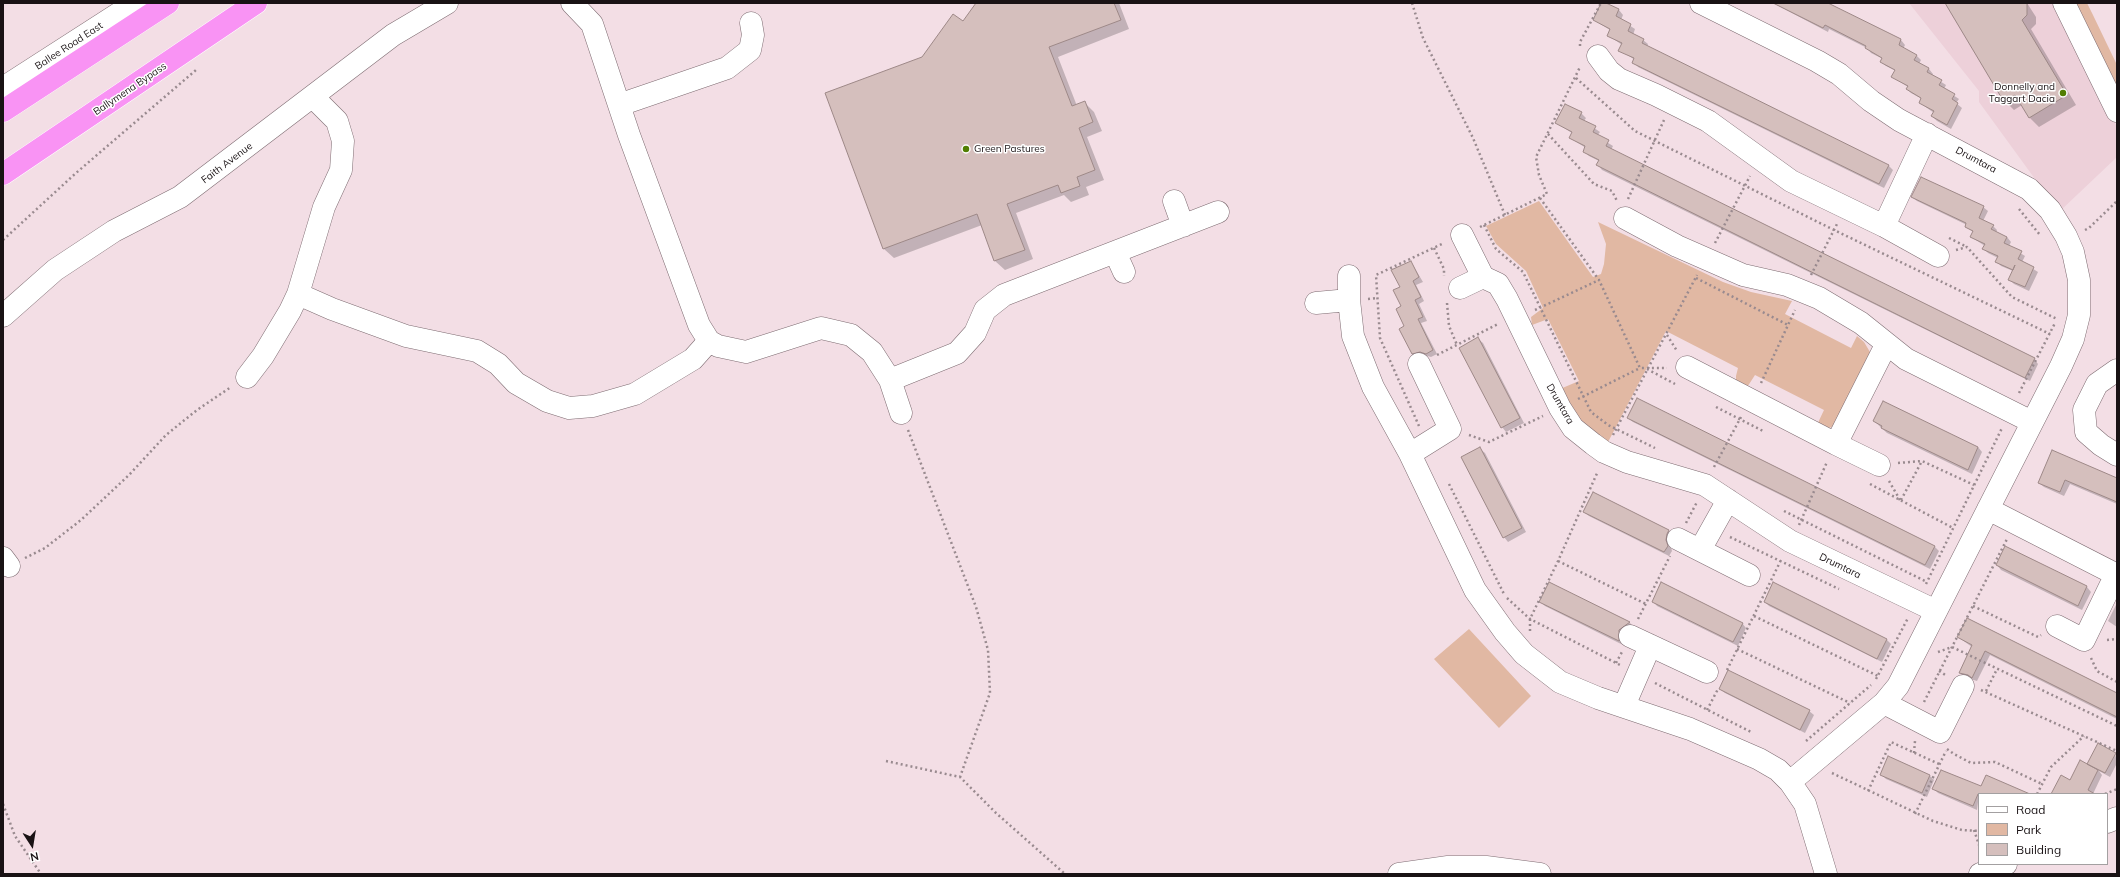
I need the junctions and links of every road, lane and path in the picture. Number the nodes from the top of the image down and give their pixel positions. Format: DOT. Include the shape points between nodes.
graph roads {
  1 [pos="135,3"];
  2 [pos="168,3"];
  3 [pos="256,3"];
  4 [pos="448,3"];
  5 [pos="572,3"];
  6 [pos="1412,3"];
  7 [pos="1601,3"];
  8 [pos="1701,3"];
  9 [pos="2064,3"];
  10 [pos="593,13"];
  11 [pos="751,24"];
  12 [pos="1580,42"];
  13 [pos="1598,56"];
  14 [pos="197,69"];
  15 [pos="1580,70"];
  16 [pos="1576,78"];
  17 [pos="3,88"];
  18 [pos="313,97"];
  19 [pos="619,105"];
  20 [pos="3,111"];
  21 [pos="2117,111"];
  22 [pos="1548,134"];
  23 [pos="1927,134"];
  24 [pos="1655,140"];
  25 [pos="3,174"];
  26 [pos="1749,178"];
  27 [pos="1745,186"];
  28 [pos="1540,198"];
  29 [pos="1174,201"];
  30 [pos="2117,201"];
  31 [pos="2017,207"];
  32 [pos="1218,212"];
  33 [pos="1505,215"];
  34 [pos="1625,218"];
  35 [pos="1484,225"];
  36 [pos="1183,226"];
  37 [pos="1884,226"];
  38 [pos="1834,230"];
  39 [pos="1462,235"];
  40 [pos="2066,236"];
  41 [pos="2042,237"];
  42 [pos="3,240"];
  43 [pos="1115,252"];
  44 [pos="1938,256"];
  45 [pos="1706,259"];
  46 [pos="1818,261"];
  47 [pos="1124,272"];
  48 [pos="1349,276"];
  49 [pos="1483,277"];
  50 [pos="1599,280"];
  51 [pos="1460,288"];
  52 [pos="298,294"];
  53 [pos="1349,300"];
  54 [pos="1316,303"];
  55 [pos="1540,308"];
  56 [pos="2060,312"];
  57 [pos="3,316"];
  58 [pos="1791,318"];
  59 [pos="2057,319"];
  60 [pos="1508,321"];
  61 [pos="1788,325"];
  62 [pos="2050,334"];
  63 [pos="709,341"];
  64 [pos="1886,345"];
  65 [pos="1446,350"];
  66 [pos="1419,364"];
  67 [pos="1687,367"];
  68 [pos="1640,368"];
  69 [pos="1647,369"];
  70 [pos="2117,370"];
  71 [pos="247,377"];
  72 [pos="890,380"];
  73 [pos="1584,396"];
  74 [pos="1752,400"];
  75 [pos="2010,411"];
  76 [pos="1551,412"];
  77 [pos="901,413"];
  78 [pos="1739,419"];
  79 [pos="2032,422"];
  80 [pos="1617,429"];
  81 [pos="1488,442"];
  82 [pos="1418,448"];
  83 [pos="1660,450"];
  84 [pos="1604,452"];
  85 [pos="1832,453"];
  86 [pos="2117,455"];
  87 [pos="1922,461"];
  88 [pos="1879,464"];
  89 [pos="1715,465"];
  90 [pos="1448,483"];
  91 [pos="1705,485"];
  92 [pos="1974,485"];
  93 [pos="1592,487"];
  94 [pos="1728,500"];
  95 [pos="1900,500"];
  96 [pos="1988,509"];
  97 [pos="1782,510"];
  98 [pos="1801,520"];
  99 [pos="2016,523"];
  100 [pos="1712,528"];
  101 [pos="1678,539"];
  102 [pos="1700,550"];
  103 [pos="1558,561"];
  104 [pos="1780,561"];
  105 [pos="6,562"];
  106 [pos="1749,575"];
  107 [pos="2116,575"];
  108 [pos="1927,582"];
  109 [pos="1844,591"];
  110 [pos="1646,604"];
  111 [pos="1973,606"];
  112 [pos="1912,611"];
  113 [pos="1936,611"];
  114 [pos="1754,616"];
  115 [pos="1900,617"];
  116 [pos="1530,619"];
  117 [pos="2057,626"];
  118 [pos="1630,636"];
  119 [pos="2084,640"];
  120 [pos="1650,646"];
  121 [pos="1952,646"];
  122 [pos="1736,649"];
  123 [pos="1912,658"];
  124 [pos="1732,659"];
  125 [pos="1616,663"];
  126 [pos="1997,669"];
  127 [pos="1707,672"];
  128 [pos="1638,674"];
  129 [pos="1878,676"];
  130 [pos="2117,682"];
  131 [pos="1898,686"];
  132 [pos="1963,686"];
  133 [pos="1986,691"];
  134 [pos="1850,703"];
  135 [pos="1884,704"];
  136 [pos="1624,706"];
  137 [pos="2117,726"];
  138 [pos="1756,735"];
  139 [pos="2084,736"];
  140 [pos="1943,740"];
  141 [pos="2117,751"];
  142 [pos="1809,754"];
  143 [pos="886,761"];
  144 [pos="1939,764"];
  145 [pos="960,777"];
  146 [pos="1790,782"];
  147 [pos="2042,784"];
  148 [pos="2117,789"];
  149 [pos="1868,791"];
  150 [pos="2038,793"];
  151 [pos="2107,793"];
  152 [pos="3,804"];
  153 [pos="1915,814"];
  154 [pos="1974,830"];
  155 [pos="1978,831"];
  156 [pos="1978,842"];
  157 [pos="2003,865"];
  158 [pos="41,874"];
  159 [pos="1065,874"];
  160 [pos="1399,874"];
  161 [pos="1540,874"];
  162 [pos="1826,874"];
  163 [pos="1980,874"];
  1 -- 17 [label="street, Ballee Road East"];
  2 -- 20 [label="highway"];
  3 -- 25 [label="highway, Ballymena Bypass"];
  4 -- 18 [label="street, Faith Avenue" via="393,35"];
  5 -- 10 [label="street"];
  6 -- 33 [label="path" via="1423,38 1473,138"];
  7 -- 12 [label="path"];
  8 -- 23 [label="street, Drumtara" via="1817,61 1851,83 1887,113"];
  9 -- 21 [label="street"];
  10 -- 19 [label="street"];
  11 -- 19 [label="street" via="753,35 750,50 727,68 693,73"];
  13 -- 37 [label="street" via="1619,78 1708,121 1791,181"];
  14 -- 42 [label="path"];
  15 -- 16 [label="path"];
  16 -- 22 [label="path"];
  16 -- 24 [label="path" via="1635,131"];
  18 -- 52 [label="street" via="337,121 343,141 342,156 340,170 324,207"];
  18 -- 57 [label="street, Faith Avenue" via="180,197 114,232 55,270"];
  19 -- 63 [label="street" via="699,325"];
  22 -- 28 [label="path" via="1536,157 1539,175 1547,194"];
  22 -- 34 [label="path" via="1594,184 1612,191"];
  23 -- 37 [label="street"];
  23 -- 40 [label="street, Drumtara" via="2029,189 2050,210"];
  24 -- 27 [label="path"];
  24 -- 34 [label="path" via="1629,195"];
  26 -- 27 [label="path"];
  27 -- 38 [label="path"];
  27 -- 45 [label="path"];
  28 -- 33 [label="path"];
  28 -- 50 [label="path"];
  29 -- 36 [label="street"];
  30 -- 40 [label="path" via="2089,228"];
  31 -- 41 [label="path"];
  32 -- 36 [label="street"];
  33 -- 35 [label="path"];
  34 -- 45 [label="street"];
  35 -- 39 [label="path"];
  35 -- 55 [label="path" via="1496,249 1523,272"];
  36 -- 43 [label="street"];
  37 -- 44 [label="street"];
  38 -- 46 [label="path"];
  38 -- 62 [label="path"];
  39 -- 49 [label="street"];
  39 -- 82 [label="path" via="1376,275 1380,338"];
  40 -- 79 [label="street, Drumtara" via="2077,265 2080,293 2078,315 2073,338 2062,366"];
  43 -- 47 [label="street"];
  43 -- 72 [label="street" via="1004,295 985,310 975,333 957,353"];
  44 -- 59 [label="path" via="1967,247 2012,297"];
  45 -- 64 [label="street" via="1743,275 1787,285 1819,298 1861,323"];
  48 -- 53 [label="street"];
  49 -- 51 [label="street"];
  49 -- 60 [label="street, Drumtara" via="1498,284"];
  50 -- 55 [label="path"];
  50 -- 68 [label="path"];
  52 -- 63 [label="street" via="406,336 477,352 498,364 516,383 547,401 569,408 593,406 635,394 693,359"];
  52 -- 71 [label="street" via="263,356"];
  53 -- 54 [label="street"];
  53 -- 82 [label="street" via="1353,336 1360,358 1384,409"];
  55 -- 60 [label="path"];
  55 -- 73 [label="path"];
  56 -- 59 [label="path"];
  58 -- 61 [label="path"];
  59 -- 62 [label="path"];
  60 -- 65 [label="path"];
  60 -- 76 [label="street, Drumtara"];
  61 -- 69 [label="path" via="1696,278"];
  61 -- 74 [label="path"];
  62 -- 75 [label="path"];
  63 -- 72 [label="street" via="718,346 746,352 821,328 851,335 872,352"];
  64 -- 75 [label="street" via="1906,359"];
  64 -- 85 [label="street"];
  66 -- 82 [label="street" via="1450,429"];
  67 -- 69 [label="path"];
  67 -- 74 [label="street"];
  68 -- 69 [label="path"];
  68 -- 73 [label="path"];
  69 -- 80 [label="path"];
  70 -- 86 [label="street" via="2096,384 2084,410 2086,432"];
  71 -- 105 [label="path" via="166,435 129,475 81,520 45,548"];
  72 -- 77 [label="street"];
  73 -- 76 [label="path"];
  73 -- 80 [label="path" via="1591,412"];
  74 -- 85 [label="street"];
  75 -- 79 [label="street"];
  75 -- 92 [label="path"];
  76 -- 81 [label="path"];
  76 -- 84 [label="street, Drumtara"];
  77 -- 145 [label="path" via="976,607 988,650 990,693"];
  78 -- 89 [label="path"];
  79 -- 96 [label="street, Drumtara"];
  80 -- 83 [label="path"];
  80 -- 84 [label="path"];
  82 -- 136 [label="street" via="1475,590 1515,644 1535,664 1560,682"];
  84 -- 91 [label="street, Drumtara" via="1627,462"];
  85 -- 88 [label="street"];
  85 -- 98 [label="path"];
  87 -- 88 [label="path"];
  87 -- 92 [label="path"];
  87 -- 95 [label="path"];
  90 -- 116 [label="path" via="1505,596"];
  91 -- 94 [label="street, Drumtara"];
  91 -- 101 [label="path"];
  92 -- 108 [label="path"];
  93 -- 103 [label="path"];
  94 -- 100 [label="street"];
  94 -- 112 [label="street, Drumtara" via="1790,541"];
  96 -- 99 [label="street"];
  96 -- 113 [label="street, Drumtara"];
  97 -- 98 [label="path"];
  98 -- 108 [label="path"];
  99 -- 107 [label="street"];
  99 -- 111 [label="path"];
  100 -- 102 [label="street"];
  100 -- 104 [label="path"];
  101 -- 102 [label="street"];
  101 -- 110 [label="path"];
  102 -- 106 [label="street"];
  103 -- 110 [label="path"];
  103 -- 116 [label="path"];
  104 -- 109 [label="path"];
  104 -- 114 [label="path"];
  107 -- 119 [label="street"];
  108 -- 112 [label="path"];
  110 -- 118 [label="path"];
  111 -- 117 [label="path" via="2038,637"];
  111 -- 121 [label="path"];
  112 -- 113 [label="street, Drumtara"];
  112 -- 115 [label="path"];
  112 -- 129 [label="path"];
  113 -- 123 [label="street, Drumtara"];
  114 -- 122 [label="path"];
  114 -- 129 [label="path"];
  116 -- 125 [label="path"];
  117 -- 119 [label="street"];
  118 -- 120 [label="street"];
  118 -- 125 [label="path"];
  119 -- 130 [label="path" via="2097,671"];
  120 -- 127 [label="street"];
  120 -- 128 [label="street"];
  121 -- 123 [label="path" via="1932,655"];
  121 -- 126 [label="path"];
  121 -- 132 [label="path" via="1939,671"];
  122 -- 124 [label="path"];
  122 -- 134 [label="path"];
  123 -- 131 [label="street, Drumtara"];
  125 -- 128 [label="path"];
  126 -- 133 [label="path"];
  126 -- 137 [label="path"];
  128 -- 136 [label="street"];
  128 -- 138 [label="path"];
  129 -- 131 [label="path"];
  129 -- 134 [label="path"];
  131 -- 135 [label="street, Drumtara"];
  132 -- 133 [label="path"];
  132 -- 140 [label="street"];
  133 -- 139 [label="path"];
  134 -- 142 [label="path" via="1808,738"];
  135 -- 140 [label="street"];
  135 -- 142 [label="street, Drumtara"];
  136 -- 146 [label="street" via="1690,729 1759,759 1778,770"];
  139 -- 141 [label="path"];
  139 -- 147 [label="path" via="2051,767"];
  140 -- 144 [label="path"];
  140 -- 147 [label="path" via="1954,754 1971,762 1995,762"];
  142 -- 146 [label="street, Drumtara"];
  142 -- 149 [label="path"];
  143 -- 145 [label="path"];
  144 -- 149 [label="path" via="1891,742"];
  144 -- 153 [label="path"];
  145 -- 159 [label="path" via="996,813"];
  146 -- 162 [label="street" via="1805,804"];
  147 -- 150 [label="path"];
  148 -- 151 [label="path"];
  149 -- 153 [label="path"];
  152 -- 158 [label="path" via="15,836"];
  153 -- 154 [label="path" via="1962,830"];
  154 -- 155 [label="path"];
  154 -- 156 [label="path"];
  157 -- 163 [label="street"];
  160 -- 161 [label="street" via="1448,868 1486,867"];
}
